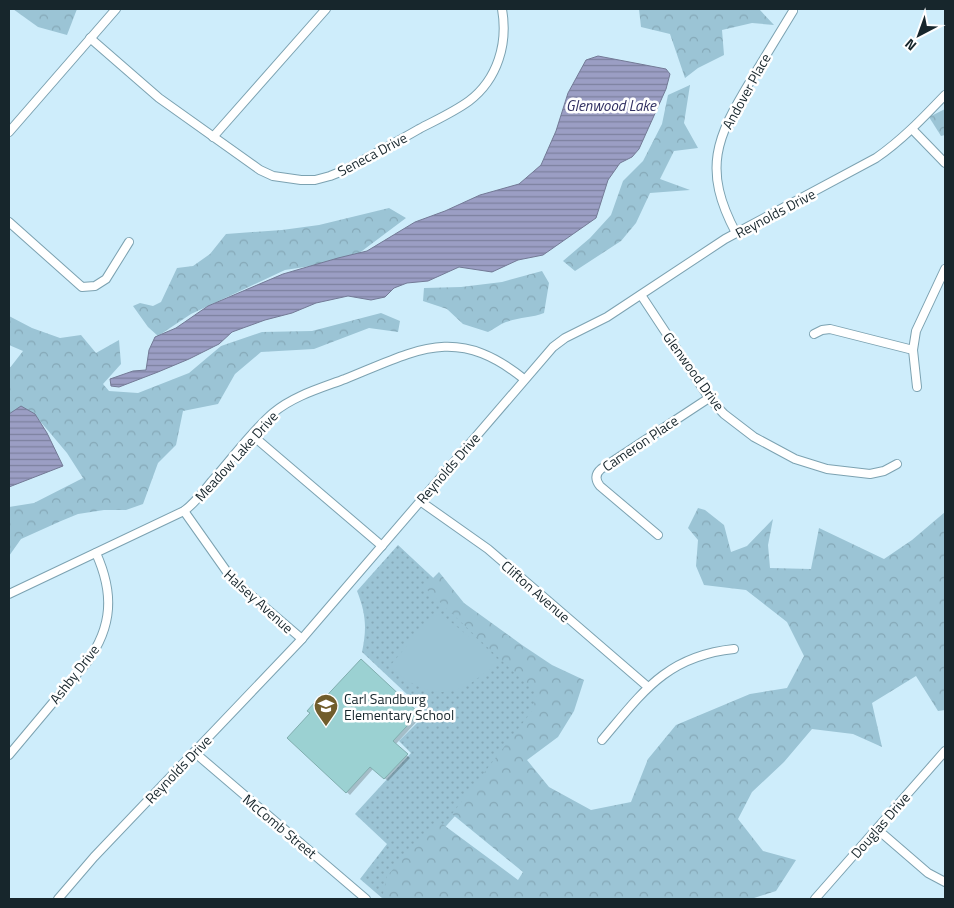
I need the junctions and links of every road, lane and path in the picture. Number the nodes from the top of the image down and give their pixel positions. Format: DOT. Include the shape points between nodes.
graph roads {
  1 [pos="116,9"];
  2 [pos="326,9"];
  3 [pos="502,9"];
  4 [pos="793,11"];
  5 [pos="90,38"];
  6 [pos="945,95"];
  7 [pos="912,129"];
  8 [pos="9,132"];
  9 [pos="213,137"];
  10 [pos="945,163"];
  11 [pos="9,222"];
  12 [pos="736,233"];
  13 [pos="129,242"];
  14 [pos="945,272"];
  15 [pos="641,295"];
  16 [pos="814,334"];
  17 [pos="913,350"];
  18 [pos="524,379"];
  19 [pos="917,387"];
  20 [pos="709,398"];
  21 [pos="252,435"];
  22 [pos="896,464"];
  23 [pos="420,501"];
  24 [pos="184,511"];
  25 [pos="658,535"];
  26 [pos="382,546"];
  27 [pos="96,553"];
  28 [pos="9,594"];
  29 [pos="302,639"];
  30 [pos="734,649"];
  31 [pos="648,687"];
  32 [pos="602,740"];
  33 [pos="945,751"];
  34 [pos="194,752"];
  35 [pos="9,755"];
  36 [pos="877,828"];
  37 [pos="945,882"];
  38 [pos="58,899"];
  39 [pos="366,899"];
  40 [pos="815,899"];
  1 -- 5 [label="street"];
  2 -- 9 [label="street"];
  3 -- 9 [label="street, Seneca Drive" via="501,54 480,91 457,109 345,170 315,180 287,179 260,170"];
  4 -- 12 [label="street, Andover Place" via="731,114 719,144 719,191"];
  5 -- 8 [label="street"];
  5 -- 9 [label="street, Seneca Drive" via="159,98"];
  6 -- 7 [label="street, Reynolds Drive"];
  7 -- 10 [label="street"];
  7 -- 12 [label="street, Reynolds Drive" via="876,158"];
  11 -- 13 [label="street" via="82,287 95,286 106,279"];
  12 -- 15 [label="street, Reynolds Drive"];
  14 -- 17 [label="street" via="916,331"];
  15 -- 18 [label="street, Reynolds Drive" via="565,338"];
  15 -- 20 [label="street, Glenwood Drive"];
  16 -- 17 [label="street" via="830,329"];
  17 -- 19 [label="street"];
  18 -- 21 [label="street, Meadow Lake Drive" via="485,353 455,346 426,348 288,403 274,412"];
  18 -- 23 [label="street, Reynolds Drive"];
  20 -- 22 [label="street, Glenwood Drive" via="754,437 802,462 827,469 870,474"];
  20 -- 25 [label="street, Cameron Place" via="597,473 600,486"];
  21 -- 24 [label="street, Meadow Lake Drive"];
  21 -- 26 [label="street"];
  23 -- 26 [label="street, Reynolds Drive"];
  23 -- 31 [label="street, Clifton Avenue" via="488,549"];
  24 -- 27 [label="street, Meadow Lake Drive"];
  24 -- 29 [label="street, Halsey Avenue" via="232,579"];
  26 -- 29 [label="street, Reynolds Drive"];
  27 -- 28 [label="street, Meadow Lake Drive"];
  27 -- 35 [label="street, Ashby Drive" via="109,595 107,622 96,650"];
  29 -- 34 [label="street, Reynolds Drive"];
  30 -- 31 [label="street" via="693,657 667,671"];
  31 -- 32 [label="street"];
  33 -- 36 [label="street, Douglas Drive"];
  34 -- 38 [label="street, Reynolds Drive"];
  34 -- 39 [label="street, McComb Street"];
  36 -- 37 [label="street" via="928,873"];
  36 -- 40 [label="street, Douglas Drive"];
}
